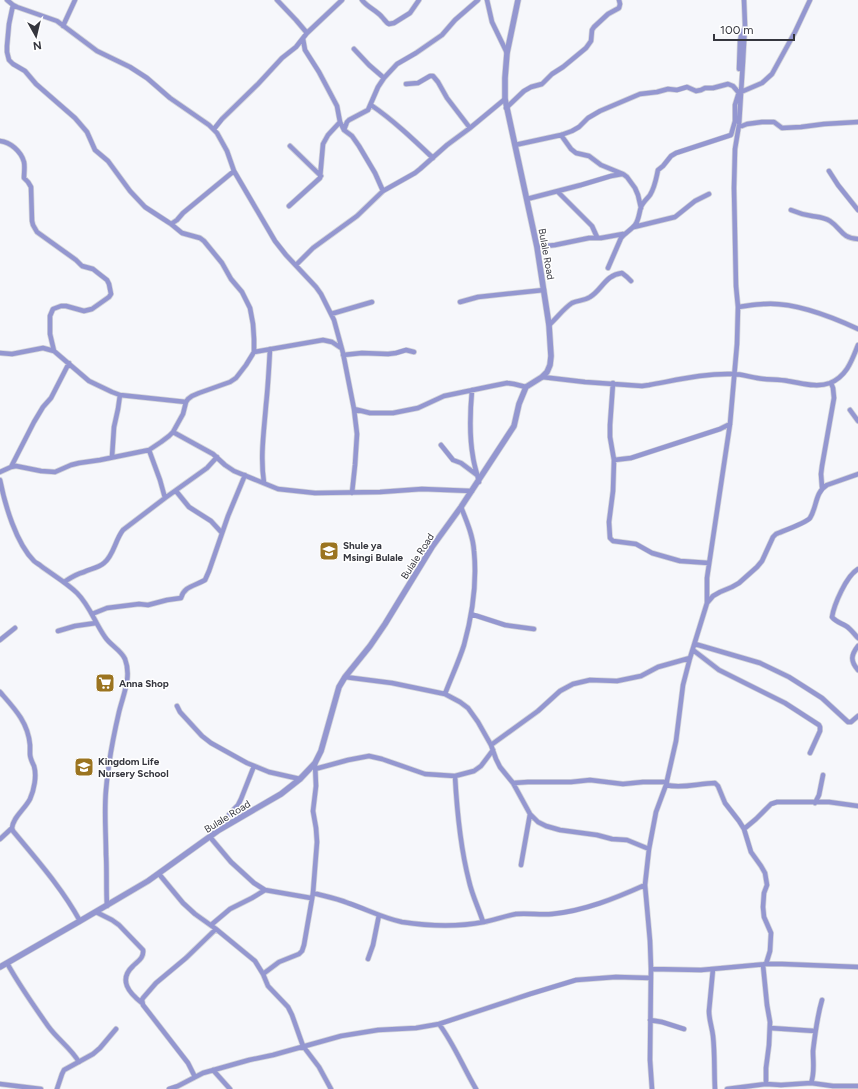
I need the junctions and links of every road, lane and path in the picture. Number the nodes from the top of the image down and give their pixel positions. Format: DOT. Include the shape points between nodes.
graph roads {
  1 [pos="7,0"];
  2 [pos="75,0"];
  3 [pos="277,0"];
  4 [pos="342,0"];
  5 [pos="362,0"];
  6 [pos="420,0"];
  7 [pos="478,0"];
  8 [pos="487,0"];
  9 [pos="518,0"];
  10 [pos="619,0"];
  11 [pos="744,0"];
  12 [pos="810,0"];
  13 [pos="13,5"];
  14 [pos="63,26"];
  15 [pos="307,33"];
  16 [pos="303,39"];
  17 [pos="354,49"];
  18 [pos="507,53"];
  19 [pos="384,78"];
  20 [pos="406,84"];
  21 [pos="740,93"];
  22 [pos="505,99"];
  23 [pos="371,105"];
  24 [pos="506,108"];
  25 [pos="340,122"];
  26 [pos="858,122"];
  27 [pos="742,126"];
  28 [pos="470,128"];
  29 [pos="214,129"];
  30 [pos="344,130"];
  31 [pos="561,135"];
  32 [pos="0,141"];
  33 [pos="516,145"];
  34 [pos="290,146"];
  35 [pos="433,158"];
  36 [pos="234,171"];
  37 [pos="829,171"];
  38 [pos="623,174"];
  39 [pos="321,176"];
  40 [pos="383,190"];
  41 [pos="558,192"];
  42 [pos="709,194"];
  43 [pos="527,199"];
  44 [pos="289,206"];
  45 [pos="641,208"];
  46 [pos="791,210"];
  47 [pos="858,210"];
  48 [pos="170,224"];
  49 [pos="634,227"];
  50 [pos="624,234"];
  51 [pos="597,238"];
  52 [pos="858,238"];
  53 [pos="537,247"];
  54 [pos="296,265"];
  55 [pos="608,268"];
  56 [pos="631,281"];
  57 [pos="544,290"];
  58 [pos="372,302"];
  59 [pos="460,302"];
  60 [pos="738,307"];
  61 [pos="331,314"];
  62 [pos="549,325"];
  63 [pos="858,329"];
  64 [pos="858,345"];
  65 [pos="341,348"];
  66 [pos="270,349"];
  67 [pos="54,351"];
  68 [pos="254,352"];
  69 [pos="414,352"];
  70 [pos="0,353"];
  71 [pos="343,356"];
  72 [pos="69,363"];
  73 [pos="734,374"];
  74 [pos="542,377"];
  75 [pos="613,383"];
  76 [pos="831,383"];
  77 [pos="526,387"];
  78 [pos="472,390"];
  79 [pos="120,394"];
  80 [pos="186,402"];
  81 [pos="354,409"];
  82 [pos="850,410"];
  83 [pos="858,421"];
  84 [pos="730,424"];
  85 [pos="173,432"];
  86 [pos="441,445"];
  87 [pos="150,450"];
  88 [pos="112,457"];
  89 [pos="218,457"];
  90 [pos="614,460"];
  91 [pos="11,467"];
  92 [pos="0,472"];
  93 [pos="858,474"];
  94 [pos="245,475"];
  95 [pos="477,475"];
  96 [pos="0,480"];
  97 [pos="479,482"];
  98 [pos="264,483"];
  99 [pos="822,487"];
  100 [pos="176,490"];
  101 [pos="472,491"];
  102 [pos="352,493"];
  103 [pos="165,498"];
  104 [pos="462,508"];
  105 [pos="222,533"];
  106 [pos="709,563"];
  107 [pos="858,569"];
  108 [pos="64,582"];
  109 [pos="707,603"];
  110 [pos="92,614"];
  111 [pos="471,614"];
  112 [pos="96,623"];
  113 [pos="15,628"];
  114 [pos="534,629"];
  115 [pos="58,631"];
  116 [pos="858,638"];
  117 [pos="0,640"];
  118 [pos="695,644"];
  119 [pos="858,646"];
  120 [pos="693,650"];
  121 [pos="690,658"];
  122 [pos="858,670"];
  123 [pos="345,677"];
  124 [pos="0,692"];
  125 [pos="445,694"];
  126 [pos="177,706"];
  127 [pos="858,716"];
  128 [pos="491,745"];
  129 [pos="493,750"];
  130 [pos="810,753"];
  131 [pos="254,766"];
  132 [pos="315,766"];
  133 [pos="823,775"];
  134 [pos="455,776"];
  135 [pos="300,779"];
  136 [pos="513,783"];
  137 [pos="667,783"];
  138 [pos="815,803"];
  139 [pos="858,806"];
  140 [pos="530,814"];
  141 [pos="12,828"];
  142 [pos="744,829"];
  143 [pos="219,830"];
  144 [pos="210,837"];
  145 [pos="0,839"];
  146 [pos="649,849"];
  147 [pos="521,865"];
  148 [pos="159,874"];
  149 [pos="645,886"];
  150 [pos="265,890"];
  151 [pos="312,895"];
  152 [pos="107,906"];
  153 [pos="96,912"];
  154 [pos="379,915"];
  155 [pos="80,922"];
  156 [pos="483,922"];
  157 [pos="211,925"];
  158 [pos="216,929"];
  159 [pos="368,959"];
  160 [pos="7,963"];
  161 [pos="765,964"];
  162 [pos="0,967"];
  163 [pos="858,968"];
  164 [pos="652,969"];
  165 [pos="714,969"];
  166 [pos="263,974"];
  167 [pos="651,978"];
  168 [pos="822,1000"];
  169 [pos="142,1003"];
  170 [pos="650,1020"];
  171 [pos="439,1024"];
  172 [pos="770,1028"];
  173 [pos="684,1029"];
  174 [pos="116,1030"];
  175 [pos="816,1031"];
  176 [pos="303,1046"];
  177 [pos="79,1062"];
  178 [pos="213,1070"];
  179 [pos="195,1077"];
  180 [pos="813,1083"];
  181 [pos="0,1084"];
  182 [pos="769,1086"];
  183 [pos="858,1086"];
  184 [pos="41,1089"];
  185 [pos="57,1089"];
  186 [pos="169,1089"];
  187 [pos="230,1089"];
  188 [pos="331,1089"];
  189 [pos="476,1089"];
  190 [pos="652,1089"];
  191 [pos="715,1089"];
  192 [pos="727,1089"];
  193 [pos="816,1089"];
  1 -- 13 [label="street"];
  2 -- 14 [label="street"];
  3 -- 15 [label="street"];
  4 -- 15 [label="street"];
  5 -- 6 [label="street" via="389,24 410,13"];
  7 -- 19 [label="street" via="442,35 400,62"];
  8 -- 18 [label="street" via="492,22"];
  9 -- 18 [label="street, Bulale Road"];
  10 -- 24 [label="street" via="619,8 608,14 592,30 591,41 586,48 542,84 524,91"];
  11 -- 21 [label="street"];
  12 -- 21 [label="street" via="772,74 762,83"];
  13 -- 14 [label="street" via="55,20"];
  13 -- 48 [label="street" via="7,46 9,60 25,71 75,118 87,132 95,150 108,161 136,198"];
  14 -- 29 [label="street" via="97,50 139,72 164,94"];
  15 -- 16 [label="street"];
  16 -- 25 [label="street" via="304,50 337,106"];
  16 -- 29 [label="street"];
  17 -- 19 [label="street"];
  18 -- 22 [label="street, Bulale Road"];
  19 -- 23 [label="street"];
  20 -- 28 [label="street" via="418,83 434,76"];
  21 -- 31 [label="street" via="728,84 699,91 687,87 640,94 600,111 579,127"];
  21 -- 45 [label="street" via="735,106 735,121 731,135 671,156 658,170 653,190"];
  21 -- 60 [label="street" via="734,188"];
  22 -- 24 [label="street, Bulale Road"];
  22 -- 28 [label="street"];
  23 -- 30 [label="street" via="366,111 347,122"];
  23 -- 35 [label="street" via="407,133"];
  24 -- 33 [label="street, Bulale Road"];
  25 -- 30 [label="street"];
  25 -- 39 [label="street" via="322,144"];
  26 -- 27 [label="street" via="801,128 782,128 774,122"];
  28 -- 35 [label="street"];
  29 -- 36 [label="street" via="224,144"];
  30 -- 40 [label="street" via="359,146"];
  31 -- 33 [label="street"];
  31 -- 38 [label="street" via="576,153 588,155 601,165"];
  32 -- 67 [label="street" via="10,144 24,161 24,178 31,187 34,228 82,266 98,273 109,284 109,297 92,309 84,311 60,306 53,309 50,316 50,334"];
  33 -- 43 [label="street, Bulale Road"];
  34 -- 39 [label="street"];
  35 -- 40 [label="street" via="415,173"];
  36 -- 48 [label="street"];
  36 -- 54 [label="street" via="279,247"];
  37 -- 47 [label="street"];
  38 -- 41 [label="street"];
  38 -- 45 [label="street" via="635,188"];
  39 -- 44 [label="street"];
  40 -- 54 [label="street" via="357,216 313,248"];
  41 -- 43 [label="street"];
  41 -- 51 [label="street" via="592,226"];
  42 -- 49 [label="street" via="695,201 675,217"];
  43 -- 53 [label="street, Bulale Road"];
  45 -- 49 [label="street"];
  46 -- 52 [label="street" via="822,217 836,225 846,236"];
  48 -- 68 [label="street" via="182,233 204,241 242,292 250,308"];
  49 -- 50 [label="street"];
  50 -- 51 [label="street"];
  50 -- 55 [label="street"];
  51 -- 53 [label="street"];
  53 -- 57 [label="street, Bulale Road"];
  54 -- 61 [label="street" via="321,294"];
  56 -- 62 [label="street" via="622,273 615,275 590,297 571,304"];
  57 -- 59 [label="street" via="478,297"];
  57 -- 62 [label="street, Bulale Road"];
  58 -- 61 [label="street"];
  60 -- 63 [label="street" via="780,304 818,314"];
  60 -- 73 [label="street"];
  61 -- 65 [label="street"];
  62 -- 74 [label="street, Bulale Road" via="550,365"];
  64 -- 76 [label="street" via="846,372"];
  65 -- 66 [label="street" via="323,340"];
  65 -- 71 [label="street"];
  66 -- 68 [label="street"];
  66 -- 98 [label="street" via="262,438"];
  67 -- 70 [label="street" via="43,348 12,354"];
  67 -- 72 [label="street"];
  68 -- 80 [label="street" via="236,378 192,396"];
  69 -- 71 [label="street" via="406,350 388,354 362,353"];
  71 -- 81 [label="street"];
  72 -- 79 [label="street" via="89,381"];
  72 -- 91 [label="street"];
  73 -- 75 [label="street" via="697,376 649,386"];
  73 -- 76 [label="street" via="814,385"];
  73 -- 84 [label="street"];
  74 -- 75 [label="street"];
  74 -- 77 [label="street"];
  75 -- 90 [label="street" via="610,438"];
  76 -- 99 [label="street" via="834,398 822,466"];
  77 -- 78 [label="street" via="507,384"];
  77 -- 97 [label="street, Bulale Road" via="514,426"];
  78 -- 81 [label="street" via="444,396 409,410 379,414"];
  78 -- 95 [label="street" via="471,440"];
  79 -- 80 [label="street"];
  79 -- 88 [label="street"];
  80 -- 85 [label="street" via="183,414"];
  81 -- 102 [label="street" via="357,434"];
  82 -- 83 [label="street"];
  84 -- 90 [label="street" via="631,458"];
  84 -- 106 [label="street"];
  85 -- 87 [label="street"];
  85 -- 89 [label="street"];
  86 -- 95 [label="street" via="453,460"];
  87 -- 88 [label="street"];
  87 -- 103 [label="street"];
  88 -- 91 [label="street" via="72,465 55,472"];
  89 -- 94 [label="street" via="229,468"];
  89 -- 100 [label="street"];
  90 -- 106 [label="street" via="609,527 612,541 636,544 652,553 680,561"];
  91 -- 92 [label="street"];
  93 -- 99 [label="street"];
  94 -- 98 [label="street"];
  94 -- 105 [label="street"];
  95 -- 97 [label="street"];
  96 -- 108 [label="street" via="9,513 24,548 34,561"];
  97 -- 101 [label="street, Bulale Road"];
  98 -- 102 [label="street" via="292,491"];
  99 -- 109 [label="street" via="808,519 776,534 762,561 739,583 713,596"];
  100 -- 103 [label="street"];
  100 -- 105 [label="street" via="189,507 211,521"];
  101 -- 102 [label="street" via="422,489"];
  101 -- 104 [label="street, Bulale Road"];
  103 -- 108 [label="street" via="123,530 104,563"];
  104 -- 111 [label="street" via="470,528 474,551"];
  104 -- 123 [label="street, Bulale Road" via="432,547 370,646"];
  105 -- 110 [label="street" via="206,578 203,582 188,588 182,593 181,598 148,605 107,608"];
  106 -- 109 [label="street" via="706,578"];
  107 -- 116 [label="street" via="846,584 832,617 852,630"];
  108 -- 110 [label="street" via="78,594"];
  109 -- 118 [label="street"];
  110 -- 112 [label="street"];
  111 -- 114 [label="street" via="505,626"];
  111 -- 125 [label="street" via="464,645"];
  112 -- 115 [label="street"];
  112 -- 152 [label="street" via="106,638 123,655 128,676 110,754 106,790 104,820"];
  113 -- 117 [label="street"];
  118 -- 120 [label="street"];
  118 -- 127 [label="street" via="760,663 789,677 822,698 848,722"];
  119 -- 122 [label="street" via="852,658"];
  120 -- 121 [label="street"];
  120 -- 130 [label="street" via="719,670 786,703 819,725 820,730"];
  121 -- 128 [label="street" via="658,667 641,676 617,681 590,680 572,684"];
  121 -- 137 [label="street"];
  123 -- 125 [label="street"];
  123 -- 132 [label="street, Bulale Road" via="335,698"];
  124 -- 141 [label="street" via="22,718 35,771 30,800"];
  125 -- 128 [label="street" via="468,708"];
  126 -- 131 [label="street" via="207,740"];
  128 -- 129 [label="street"];
  129 -- 134 [label="street" via="474,771"];
  129 -- 136 [label="street" via="500,767"];
  131 -- 135 [label="street"];
  131 -- 143 [label="street" via="238,805"];
  132 -- 134 [label="street" via="369,756 425,774"];
  132 -- 135 [label="street, Bulale Road"];
  132 -- 151 [label="street" via="313,811 317,842"];
  133 -- 138 [label="street"];
  134 -- 156 [label="street" via="462,847 469,883"];
  135 -- 143 [label="street, Bulale Road" via="281,794"];
  136 -- 137 [label="street" via="590,780 623,784"];
  136 -- 140 [label="street"];
  137 -- 142 [label="street" via="673,787 715,783 725,803"];
  137 -- 146 [label="street" via="656,812"];
  138 -- 139 [label="street"];
  138 -- 142 [label="street" via="773,803"];
  140 -- 146 [label="street" via="546,826 627,840"];
  140 -- 147 [label="street"];
  141 -- 145 [label="street"];
  141 -- 155 [label="street" via="65,896"];
  142 -- 161 [label="street" via="751,852 762,866 767,882 763,907 764,917 771,932 770,951"];
  143 -- 144 [label="street, Bulale Road"];
  144 -- 148 [label="street, Bulale Road"];
  144 -- 150 [label="street" via="242,873"];
  146 -- 149 [label="street"];
  148 -- 152 [label="street, Bulale Road"];
  148 -- 157 [label="street" via="183,903"];
  149 -- 156 [label="street" via="575,910 552,914 516,914"];
  149 -- 164 [label="street"];
  150 -- 151 [label="street"];
  150 -- 157 [label="street" via="230,909"];
  151 -- 154 [label="street" via="346,902"];
  151 -- 166 [label="street" via="302,951 279,962"];
  152 -- 153 [label="street, Bulale Road"];
  153 -- 155 [label="street, Bulale Road"];
  153 -- 169 [label="street" via="119,925 143,950 142,958 132,966 125,978 128,987"];
  154 -- 156 [label="street" via="400,921 432,925"];
  154 -- 159 [label="street"];
  155 -- 160 [label="street, Bulale Road"];
  157 -- 158 [label="street"];
  158 -- 166 [label="street" via="255,961"];
  158 -- 169 [label="street" via="156,983 144,996"];
  160 -- 162 [label="street, Bulale Road"];
  160 -- 177 [label="street" via="48,1026"];
  161 -- 163 [label="street"];
  161 -- 165 [label="street"];
  161 -- 172 [label="street"];
  164 -- 165 [label="street"];
  164 -- 167 [label="street"];
  165 -- 191 [label="street" via="709,1017 714,1043"];
  166 -- 176 [label="street" via="268,986 292,1015"];
  167 -- 170 [label="street"];
  167 -- 171 [label="street" via="576,980"];
  168 -- 175 [label="street"];
  169 -- 179 [label="street" via="188,1063"];
  170 -- 173 [label="street"];
  170 -- 190 [label="street"];
  171 -- 176 [label="street" via="357,1033"];
  171 -- 189 [label="street"];
  172 -- 175 [label="street"];
  172 -- 182 [label="street" via="766,1068"];
  174 -- 177 [label="street" via="96,1051"];
  175 -- 180 [label="street"];
  176 -- 178 [label="street"];
  176 -- 188 [label="street"];
  177 -- 185 [label="street" via="64,1070"];
  178 -- 179 [label="street"];
  178 -- 187 [label="street"];
  179 -- 186 [label="street"];
  180 -- 182 [label="street"];
  180 -- 183 [label="street"];
  180 -- 193 [label="street"];
  181 -- 184 [label="street"];
  182 -- 192 [label="street"];
}
